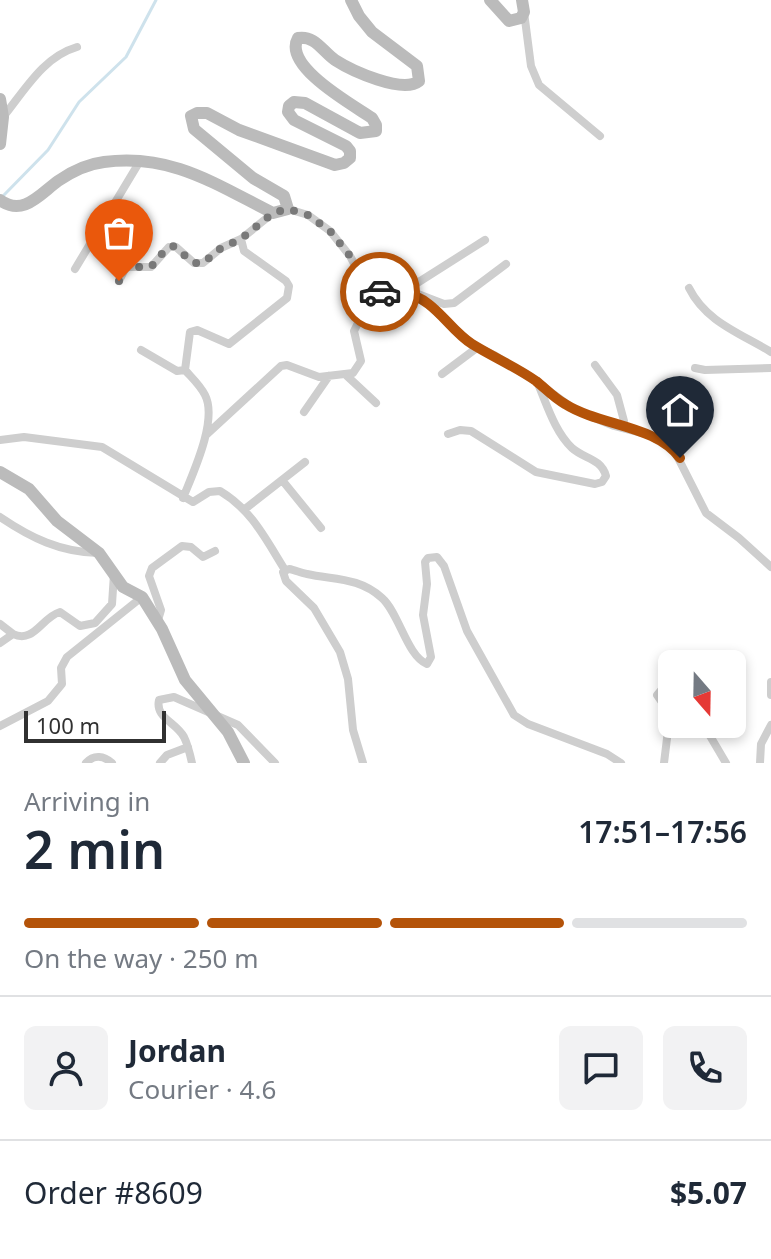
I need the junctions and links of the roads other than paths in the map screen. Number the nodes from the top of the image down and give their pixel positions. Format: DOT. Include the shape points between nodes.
graph roads {
  1 [pos="351,0"];
  2 [pos="490,0"];
  3 [pos="523,6"];
  4 [pos="77,47"];
  5 [pos="0,99"];
  6 [pos="3,117"];
  7 [pos="600,136"];
  8 [pos="0,144"];
  9 [pos="140,161"];
  10 [pos="0,200"];
  11 [pos="288,209"];
  12 [pos="273,213"];
  13 [pos="241,239"];
  14 [pos="485,240"];
  15 [pos="506,264"];
  16 [pos="75,269"];
  17 [pos="358,272"];
  18 [pos="119,281"];
  19 [pos="689,288"];
  20 [pos="406,293"];
  21 [pos="478,347"];
  22 [pos="141,350"];
  23 [pos="771,352"];
  24 [pos="595,365"];
  25 [pos="695,368"];
  26 [pos="771,368"];
  27 [pos="185,370"];
  28 [pos="442,374"];
  29 [pos="329,376"];
  30 [pos="347,376"];
  31 [pos="537,382"];
  32 [pos="376,403"];
  33 [pos="304,412"];
  34 [pos="619,426"];
  35 [pos="448,434"];
  36 [pos="205,436"];
  37 [pos="0,440"];
  38 [pos="305,462"];
  39 [pos="0,472"];
  40 [pos="282,480"];
  41 [pos="183,498"];
  42 [pos="245,509"];
  43 [pos="0,517"];
  44 [pos="321,528"];
  45 [pos="215,551"];
  46 [pos="99,553"];
  47 [pos="771,567"];
  48 [pos="285,570"];
  49 [pos="114,574"];
  50 [pos="142,597"];
  51 [pos="158,620"];
  52 [pos="0,624"];
  53 [pos="13,634"];
  54 [pos="0,643"];
  55 [pos="771,682"];
  56 [pos="771,695"];
  57 [pos="215,716"];
  58 [pos="771,725"];
  59 [pos="0,726"];
  60 [pos="667,738"];
  61 [pos="711,738"];
  62 [pos="188,747"];
  63 [pos="86,763"];
  64 [pos="112,763"];
  65 [pos="160,763"];
  66 [pos="192,763"];
  67 [pos="244,763"];
  68 [pos="275,763"];
  69 [pos="363,763"];
  70 [pos="621,763"];
  71 [pos="664,763"];
  72 [pos="726,763"];
  73 [pos="760,763"];
  1 -- 11 [label="main road" via="364,24 417,66 420,75 413,85 400,86 350,68 313,40 298,38 296,49 304,67 376,125 376,131 360,133 305,103 289,106 294,120 346,146 350,158 344,163 335,165 267,142 207,113 191,116 194,129 253,178 284,196"];
  2 -- 3 [label="main road" via="509,21 518,20"];
  3 -- 7 [label="street" via="539,85"];
  4 -- 6 [label="street" via="51,59"];
  5 -- 6 [label="main road"];
  6 -- 8 [label="main road"];
  9 -- 10 [label="main road" via="88,166 26,205 12,207"];
  9 -- 12 [label="main road" via="181,168"];
  9 -- 16 [label="street"];
  11 -- 12 [label="main road"];
  11 -- 17 [label="street" via="330,231"];
  12 -- 13 [label="street"];
  13 -- 18 [label="street" via="203,263 169,247 151,267 126,267"];
  13 -- 27 [label="street" via="244,251 286,281 287,298 229,344 192,330"];
  14 -- 20 [label="street"];
  15 -- 20 [label="street" via="454,303"];
  17 -- 20 [label="street" via="374,290"];
  17 -- 30 [label="street" via="369,305 354,331 360,366"];
  19 -- 23 [label="street" via="706,313"];
  20 -- 21 [label="street" via="434,308"];
  21 -- 28 [label="street"];
  21 -- 31 [label="street"];
  22 -- 27 [label="street" via="177,371"];
  24 -- 34 [label="street" via="617,395 624,421"];
  25 -- 26 [label="street"];
  27 -- 36 [label="street" via="206,396"];
  29 -- 30 [label="street"];
  29 -- 33 [label="street"];
  29 -- 36 [label="street" via="281,366"];
  30 -- 32 [label="street"];
  31 -- 34 [label="street" via="575,410"];
  31 -- 35 [label="street" via="572,449 603,467 602,482 536,472 471,431"];
  34 -- 47 [label="street" via="673,448 706,513"];
  36 -- 41 [label="street"];
  37 -- 41 [label="street" via="24,437 102,447"];
  38 -- 40 [label="street"];
  39 -- 46 [label="main road" via="29,489 63,526"];
  40 -- 42 [label="street"];
  40 -- 44 [label="street"];
  41 -- 42 [label="street" via="196,502 220,491"];
  42 -- 48 [label="street"];
  43 -- 46 [label="street" via="62,549"];
  45 -- 51 [label="street" via="203,557 182,546 152,568 149,576 161,610"];
  46 -- 49 [label="main road"];
  48 -- 69 [label="street" via="286,581 314,608 340,652"];
  48 -- 70 [label="street" via="366,586 389,605 417,658 427,664 431,657 423,615 425,562 437,557 467,631 514,715"];
  49 -- 50 [label="main road" via="123,587"];
  49 -- 53 [label="street" via="112,604 95,623 80,626 60,612 30,635"];
  50 -- 51 [label="main road"];
  50 -- 59 [label="street" via="67,657 62,684 48,701"];
  51 -- 57 [label="main road" via="185,680"];
  52 -- 53 [label="street"];
  53 -- 54 [label="street"];
  55 -- 56 [label="street"];
  57 -- 62 [label="street" via="174,697 159,700 160,714 178,728"];
  57 -- 67 [label="main road"];
  57 -- 68 [label="street" via="238,725"];
  58 -- 73 [label="street" via="761,744"];
  60 -- 71 [label="street"];
  61 -- 72 [label="street"];
  62 -- 65 [label="street"];
  62 -- 66 [label="street"];
  63 -- 64 [label="street" via="105,757"];
}
